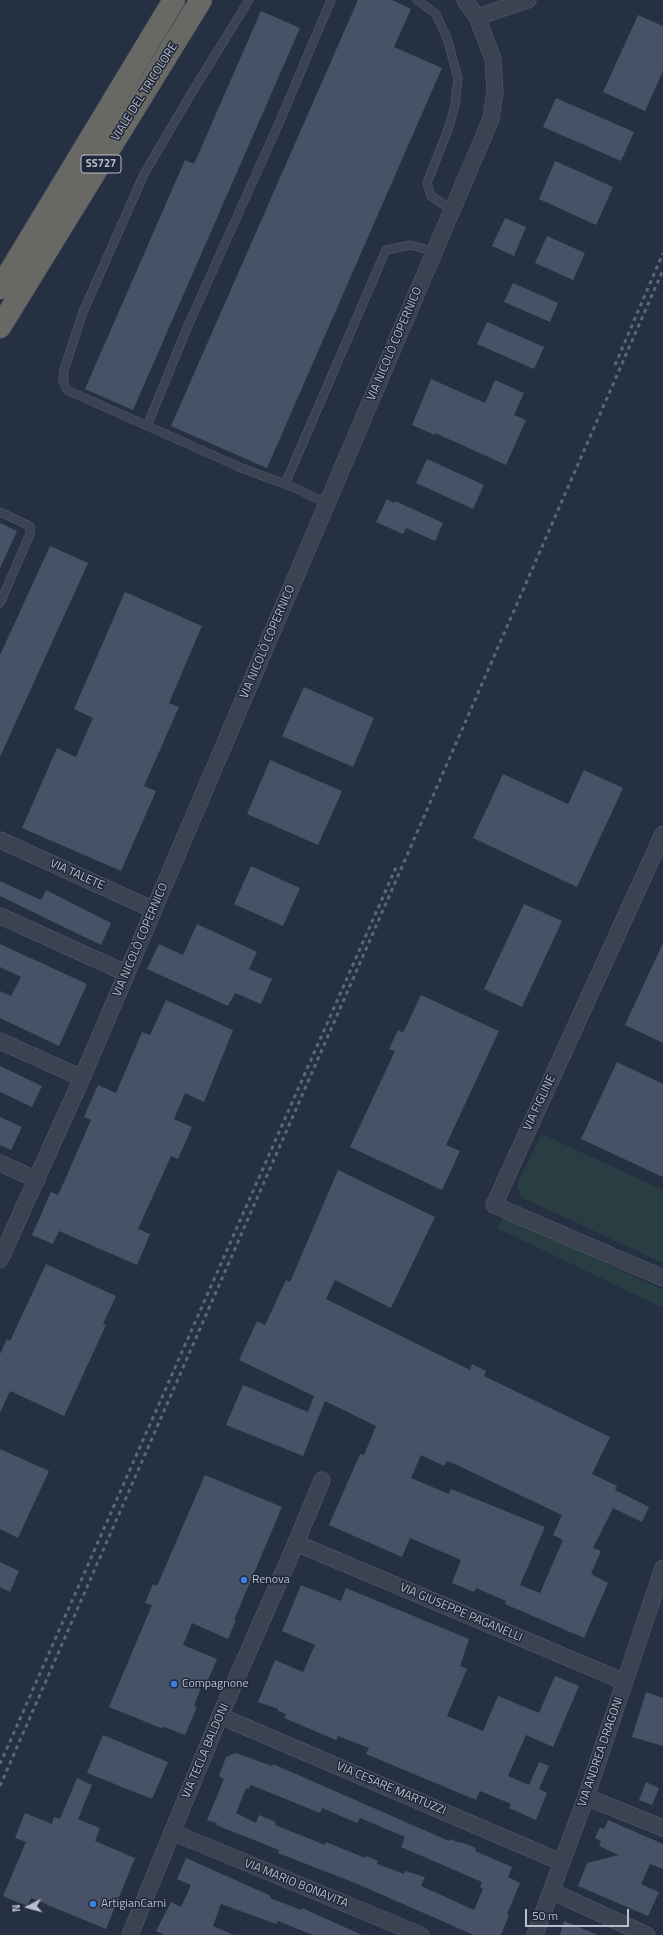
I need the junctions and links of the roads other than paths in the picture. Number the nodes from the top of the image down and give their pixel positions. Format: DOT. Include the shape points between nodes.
graph roads {
  1 [pos="174,0"];
  2 [pos="201,0"];
  3 [pos="249,0"];
  4 [pos="331,0"];
  5 [pos="417,0"];
  6 [pos="465,0"];
  7 [pos="528,0"];
  8 [pos="477,18"];
  9 [pos="452,210"];
  10 [pos="434,252"];
  11 [pos="0,288"];
  12 [pos="0,327"];
  13 [pos="147,426"];
  14 [pos="285,484"];
  15 [pos="327,503"];
  16 [pos="0,512"];
  17 [pos="0,604"];
  18 [pos="663,834"];
  19 [pos="0,840"];
  20 [pos="154,910"];
  21 [pos="0,916"];
  22 [pos="126,973"];
  23 [pos="0,1041"];
  24 [pos="82,1078"];
  25 [pos="0,1163"];
  26 [pos="38,1180"];
  27 [pos="0,1260"];
  28 [pos="663,1278"];
  29 [pos="322,1480"];
  30 [pos="296,1544"];
  31 [pos="663,1568"];
  32 [pos="625,1682"];
  33 [pos="220,1716"];
  34 [pos="586,1796"];
  35 [pos="663,1828"];
  36 [pos="172,1832"];
  37 [pos="561,1862"];
  38 [pos="551,1891"];
  39 [pos="130,1935"];
  40 [pos="421,1935"];
  41 [pos="535,1935"];
  42 [pos="647,1935"];
  1 -- 11 [label="highway, VIALE DEL TRICOLORE / SS727"];
  2 -- 12 [label="highway, VIALE DEL TRICOLORE / SS727"];
  3 -- 13 [label="lane" via="144,174 83,312 64,370 63,382 67,390"];
  4 -- 13 [label="lane" via="187,328"];
  5 -- 9 [label="lane" via="436,14 447,38 458,78 456,105 427,183 431,196"];
  6 -- 8 [label="street, VIA NICOLÒ COPERNICO"];
  7 -- 8 [label="street"];
  8 -- 9 [label="street, VIA NICOLÒ COPERNICO" via="493,59 495,91 491,119"];
  9 -- 10 [label="street, VIA NICOLÒ COPERNICO"];
  10 -- 14 [label="lane" via="411,245 386,250"];
  10 -- 15 [label="street, VIA NICOLÒ COPERNICO"];
  13 -- 14 [label="lane" via="239,467"];
  14 -- 15 [label="lane"];
  15 -- 20 [label="street, VIA NICOLÒ COPERNICO"];
  16 -- 17 [label="lane" via="30,526 30,534"];
  18 -- 28 [label="street, VIA FIGLINE" via="494,1204"];
  19 -- 20 [label="street, VIA TALETE"];
  20 -- 22 [label="street, VIA NICOLÒ COPERNICO"];
  21 -- 22 [label="street"];
  22 -- 24 [label="street, VIA NICOLÒ COPERNICO"];
  23 -- 24 [label="street"];
  24 -- 26 [label="street, VIA NICOLÒ COPERNICO"];
  25 -- 26 [label="street"];
  26 -- 27 [label="street, VIA NICOLÒ COPERNICO"];
  29 -- 30 [label="street, VIA TECLA BALDONI"];
  30 -- 32 [label="street, VIA GIUSEPPE PAGANELLI"];
  30 -- 33 [label="street, VIA TECLA BALDONI"];
  31 -- 32 [label="street, VIA ANDREA DRAGONI"];
  32 -- 34 [label="street, VIA ANDREA DRAGONI"];
  33 -- 36 [label="street, VIA TECLA BALDONI"];
  33 -- 37 [label="street, VIA CESARE MARTUZZI"];
  34 -- 35 [label="street"];
  34 -- 37 [label="street, VIA ANDREA DRAGONI"];
  36 -- 39 [label="street, VIA TECLA BALDONI"];
  36 -- 40 [label="street, VIA MARIO BONAVITA"];
  37 -- 38 [label="street, VIA ANDREA DRAGONI"];
  38 -- 41 [label="street, VIA ANDREA DRAGONI"];
  38 -- 42 [label="street"];
}
